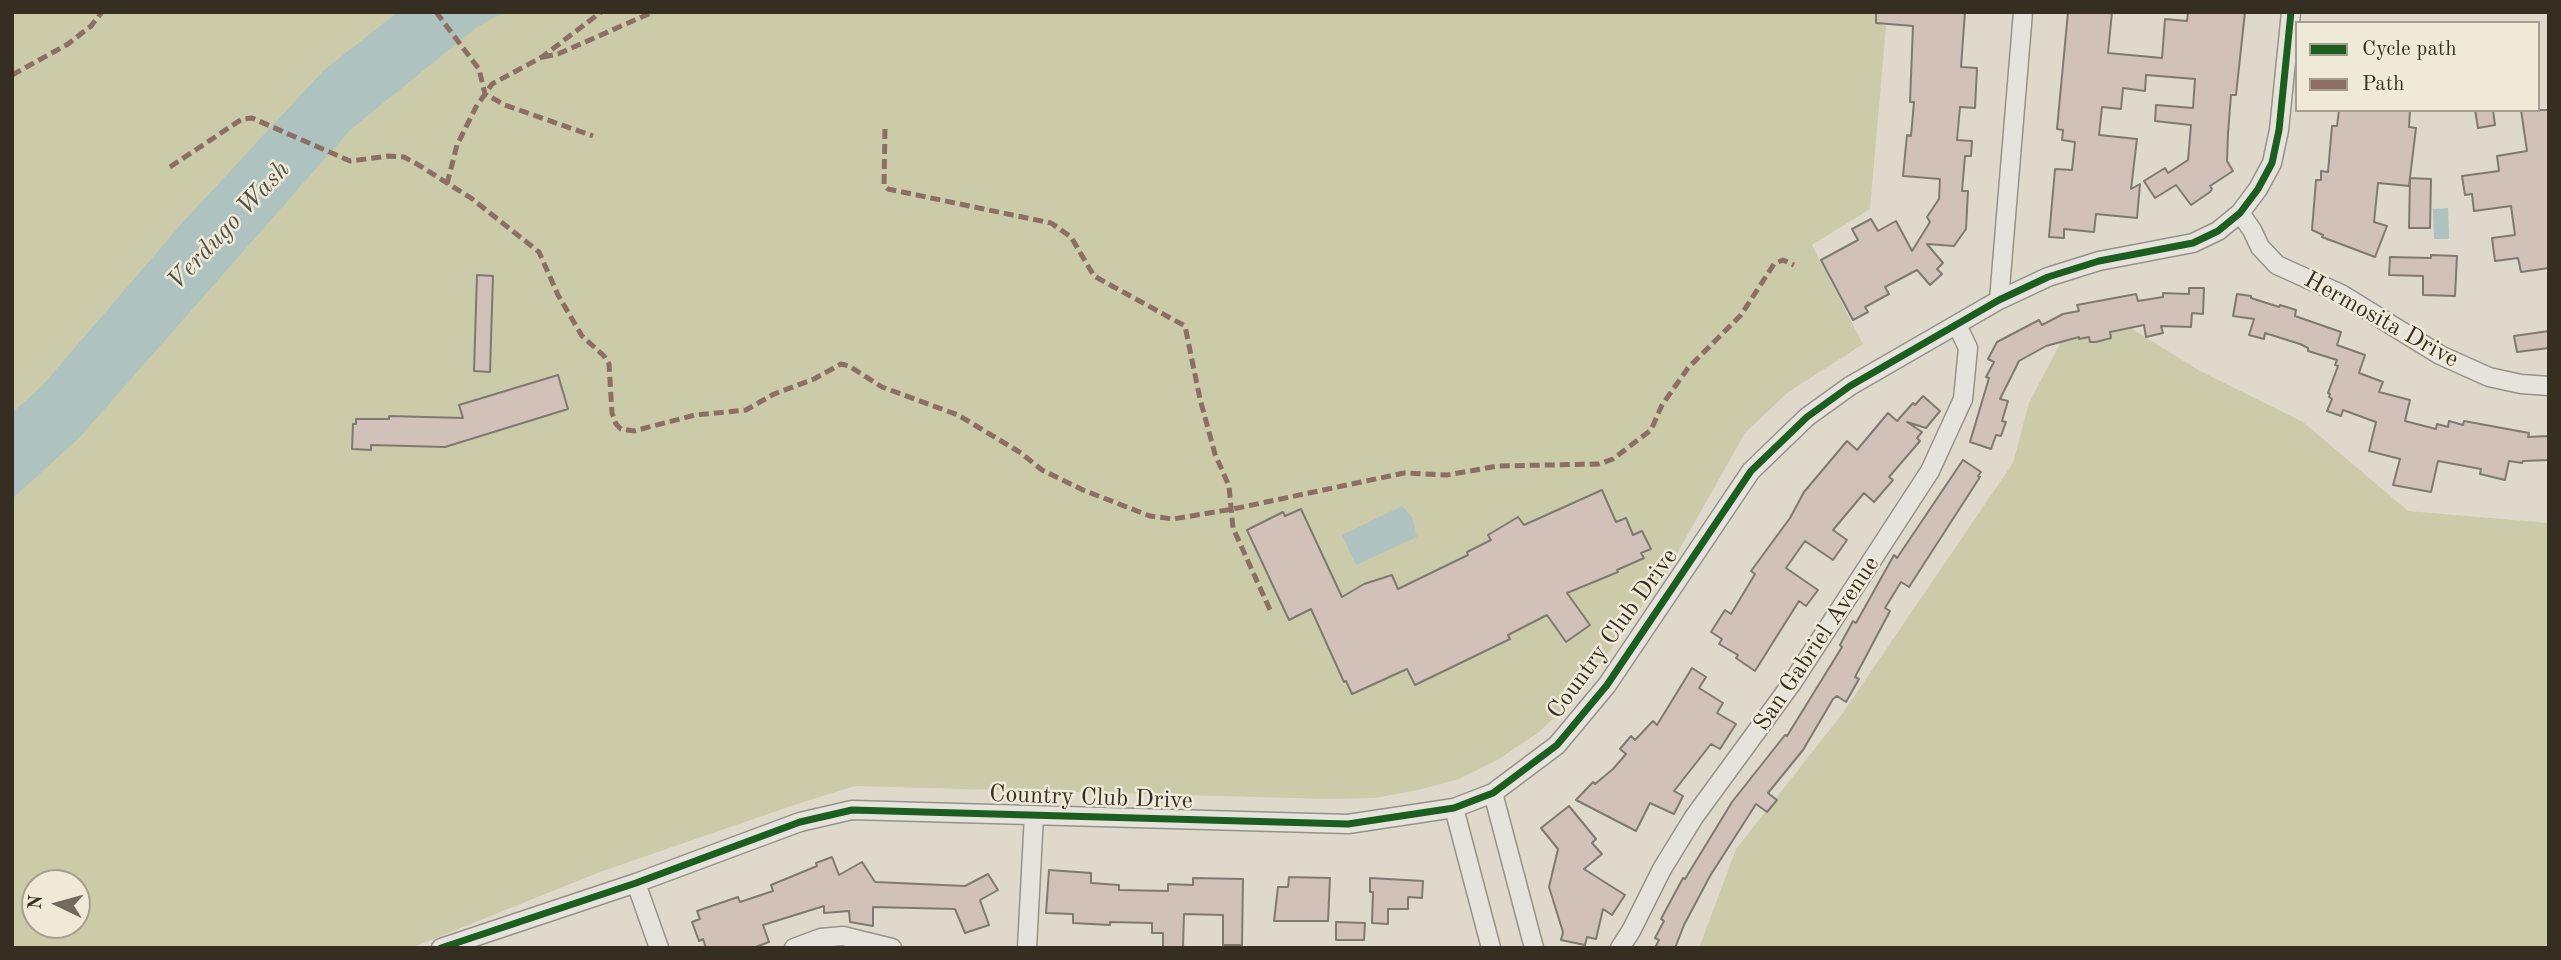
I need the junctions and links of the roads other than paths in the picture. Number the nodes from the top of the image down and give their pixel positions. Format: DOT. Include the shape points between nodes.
graph roads {
  1 [pos="2023,12"];
  2 [pos="2291,12"];
  3 [pos="2240,213"];
  4 [pos="1998,300"];
  5 [pos="1957,325"];
  6 [pos="2549,386"];
  7 [pos="1493,793"];
  8 [pos="1454,808"];
  9 [pos="1034,815"];
  10 [pos="636,883"];
  11 [pos="441,948"];
  12 [pos="659,948"];
  13 [pos="794,948"];
  14 [pos="892,948"];
  15 [pos="1027,948"];
  16 [pos="1492,948"];
  17 [pos="1534,948"];
  18 [pos="1620,948"];
  1 -- 4 [label="street"];
  2 -- 3 [label="street, Country Club Drive" via="2272,163"];
  3 -- 4 [label="street, Country Club Drive" via="2193,243 2099,261"];
  3 -- 6 [label="street, Hermosita Drive" via="2277,265 2341,294 2440,355 2489,377"];
  4 -- 5 [label="street, Country Club Drive"];
  5 -- 7 [label="street, Country Club Drive" via="1817,409 1751,471 1606,685 1557,745"];
  5 -- 18 [label="street, San Gabriel Avenue" via="1968,348 1964,399 1930,471 1792,683 1694,817"];
  7 -- 8 [label="street, Country Club Drive"];
  7 -- 17 [label="street"];
  8 -- 9 [label="street, Country Club Drive" via="1348,824"];
  8 -- 16 [label="street"];
  9 -- 10 [label="street, Country Club Drive" via="852,810 800,821"];
  9 -- 15 [label="street"];
  10 -- 11 [label="street, Country Club Drive"];
  10 -- 12 [label="street"];
  13 -- 14 [label="street" via="843,936"];
}
